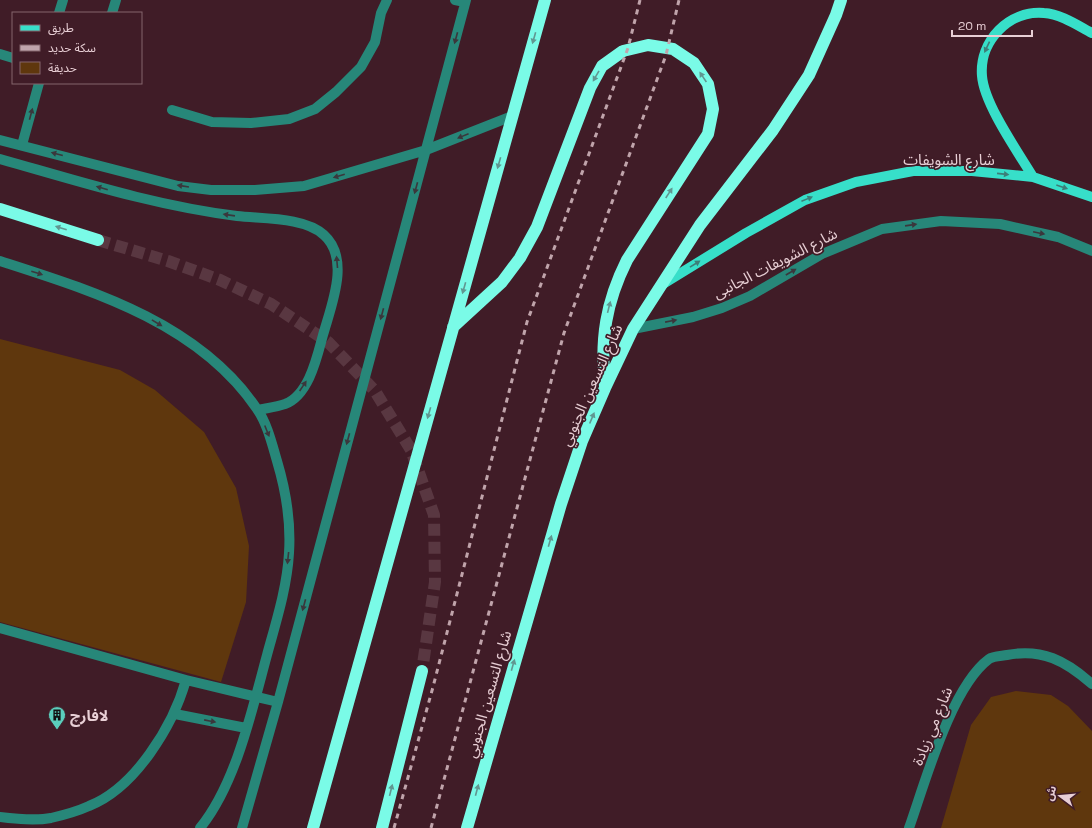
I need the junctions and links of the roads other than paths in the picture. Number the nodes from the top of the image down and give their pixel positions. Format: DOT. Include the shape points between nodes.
graph roads {
  1 [pos="63,0"];
  2 [pos="116,0"];
  3 [pos="387,0"];
  4 [pos="455,0"];
  5 [pos="545,0"];
  6 [pos="840,0"];
  7 [pos="466,1"];
  8 [pos="59,12"];
  9 [pos="112,12"];
  10 [pos="1092,33"];
  11 [pos="0,54"];
  12 [pos="12,58"];
  13 [pos="39,84"];
  14 [pos="172,110"];
  15 [pos="512,116"];
  16 [pos="0,140"];
  17 [pos="22,145"];
  18 [pos="426,150"];
  19 [pos="0,160"];
  20 [pos="1033,177"];
  21 [pos="1092,197"];
  22 [pos="0,209"];
  23 [pos="98,240"];
  24 [pos="1092,251"];
  25 [pos="0,261"];
  26 [pos="662,285"];
  27 [pos="453,327"];
  28 [pos="633,329"];
  29 [pos="605,388"];
  30 [pos="258,410"];
  31 [pos="0,628"];
  32 [pos="422,671"];
  33 [pos="186,680"];
  34 [pos="1092,684"];
  35 [pos="256,697"];
  36 [pos="278,702"];
  37 [pos="175,714"];
  38 [pos="246,728"];
  39 [pos="0,817"];
  40 [pos="200,828"];
  41 [pos="242,828"];
  42 [pos="313,828"];
  43 [pos="382,828"];
  44 [pos="467,828"];
  45 [pos="909,828"];
  1 -- 8 [label="street"];
  2 -- 9 [label="street"];
  3 -- 14 [label="street" via="374,42 361,67 315,109 289,119 251,123 212,122"];
  4 -- 7 [label="street"];
  5 -- 15 [label="highway, one-way"];
  6 -- 26 [label="highway, شارع التسعين الجنوبي" via="836,15 809,75 773,130 700,225"];
  7 -- 18 [label="street, one-way"];
  10 -- 20 [label="main road, one-way" via="1064,18 1044,13 1024,15 1006,24 992,38 983,56 982,77 988,96"];
  11 -- 12 [label="street"];
  17 -- 13 [label="street, one-way"];
  15 -- 18 [label="street, one-way"];
  15 -- 27 [label="highway, one-way"];
  16 -- 17 [label="street"];
  18 -- 17 [label="street, one-way" via="304,186 211,190 178,186"];
  18 -- 36 [label="street, one-way"];
  30 -- 19 [label="street, one-way" via="286,403 301,390 312,371 335,291 336,252 325,235 312,226 291,221 159,203"];
  20 -- 21 [label="main road, شارع الشويفات, one-way"];
  26 -- 20 [label="main road, شارع الشويفات, one-way" via="805,200 856,182 913,171 972,171"];
  23 -- 22 [label="highway, one-way"];
  28 -- 24 [label="street, شارع الشويفات الجانبى, one-way" via="694,317 722,308 750,296 822,254 882,229 941,221 1000,224 1058,237"];
  25 -- 30 [label="street, one-way" via="80,287 140,312 186,340 229,374"];
  26 -- 28 [label="highway, شارع التسعين الجنوبي"];
  29 -- 27 [label="highway, one-way" via="605,322 617,279 708,134 713,109 708,84 694,63 673,50 648,45 629,49 602,66 590,88 537,226 520,258 502,282"];
  27 -- 42 [label="highway, one-way"];
  28 -- 29 [label="highway, شارع التسعين الجنوبي"];
  44 -- 29 [label="highway, شارع التسعين الجنوبي, one-way" via="561,504 582,441"];
  30 -- 35 [label="street, one-way" via="282,478 289,515 289,554 285,588"];
  31 -- 33 [label="street"];
  43 -- 32 [label="highway, one-way"];
  33 -- 35 [label="street"];
  33 -- 37 [label="street"];
  34 -- 45 [label="street, شارع مي زيادة" via="1053,657 1024,652 990,658 965,685 939,742"];
  35 -- 36 [label="street"];
  35 -- 38 [label="street"];
  36 -- 41 [label="street"];
  37 -- 38 [label="street, one-way"];
  37 -- 39 [label="street" via="151,753 122,785 90,806 51,818 25,820"];
  38 -- 40 [label="street" via="221,797"];
}
